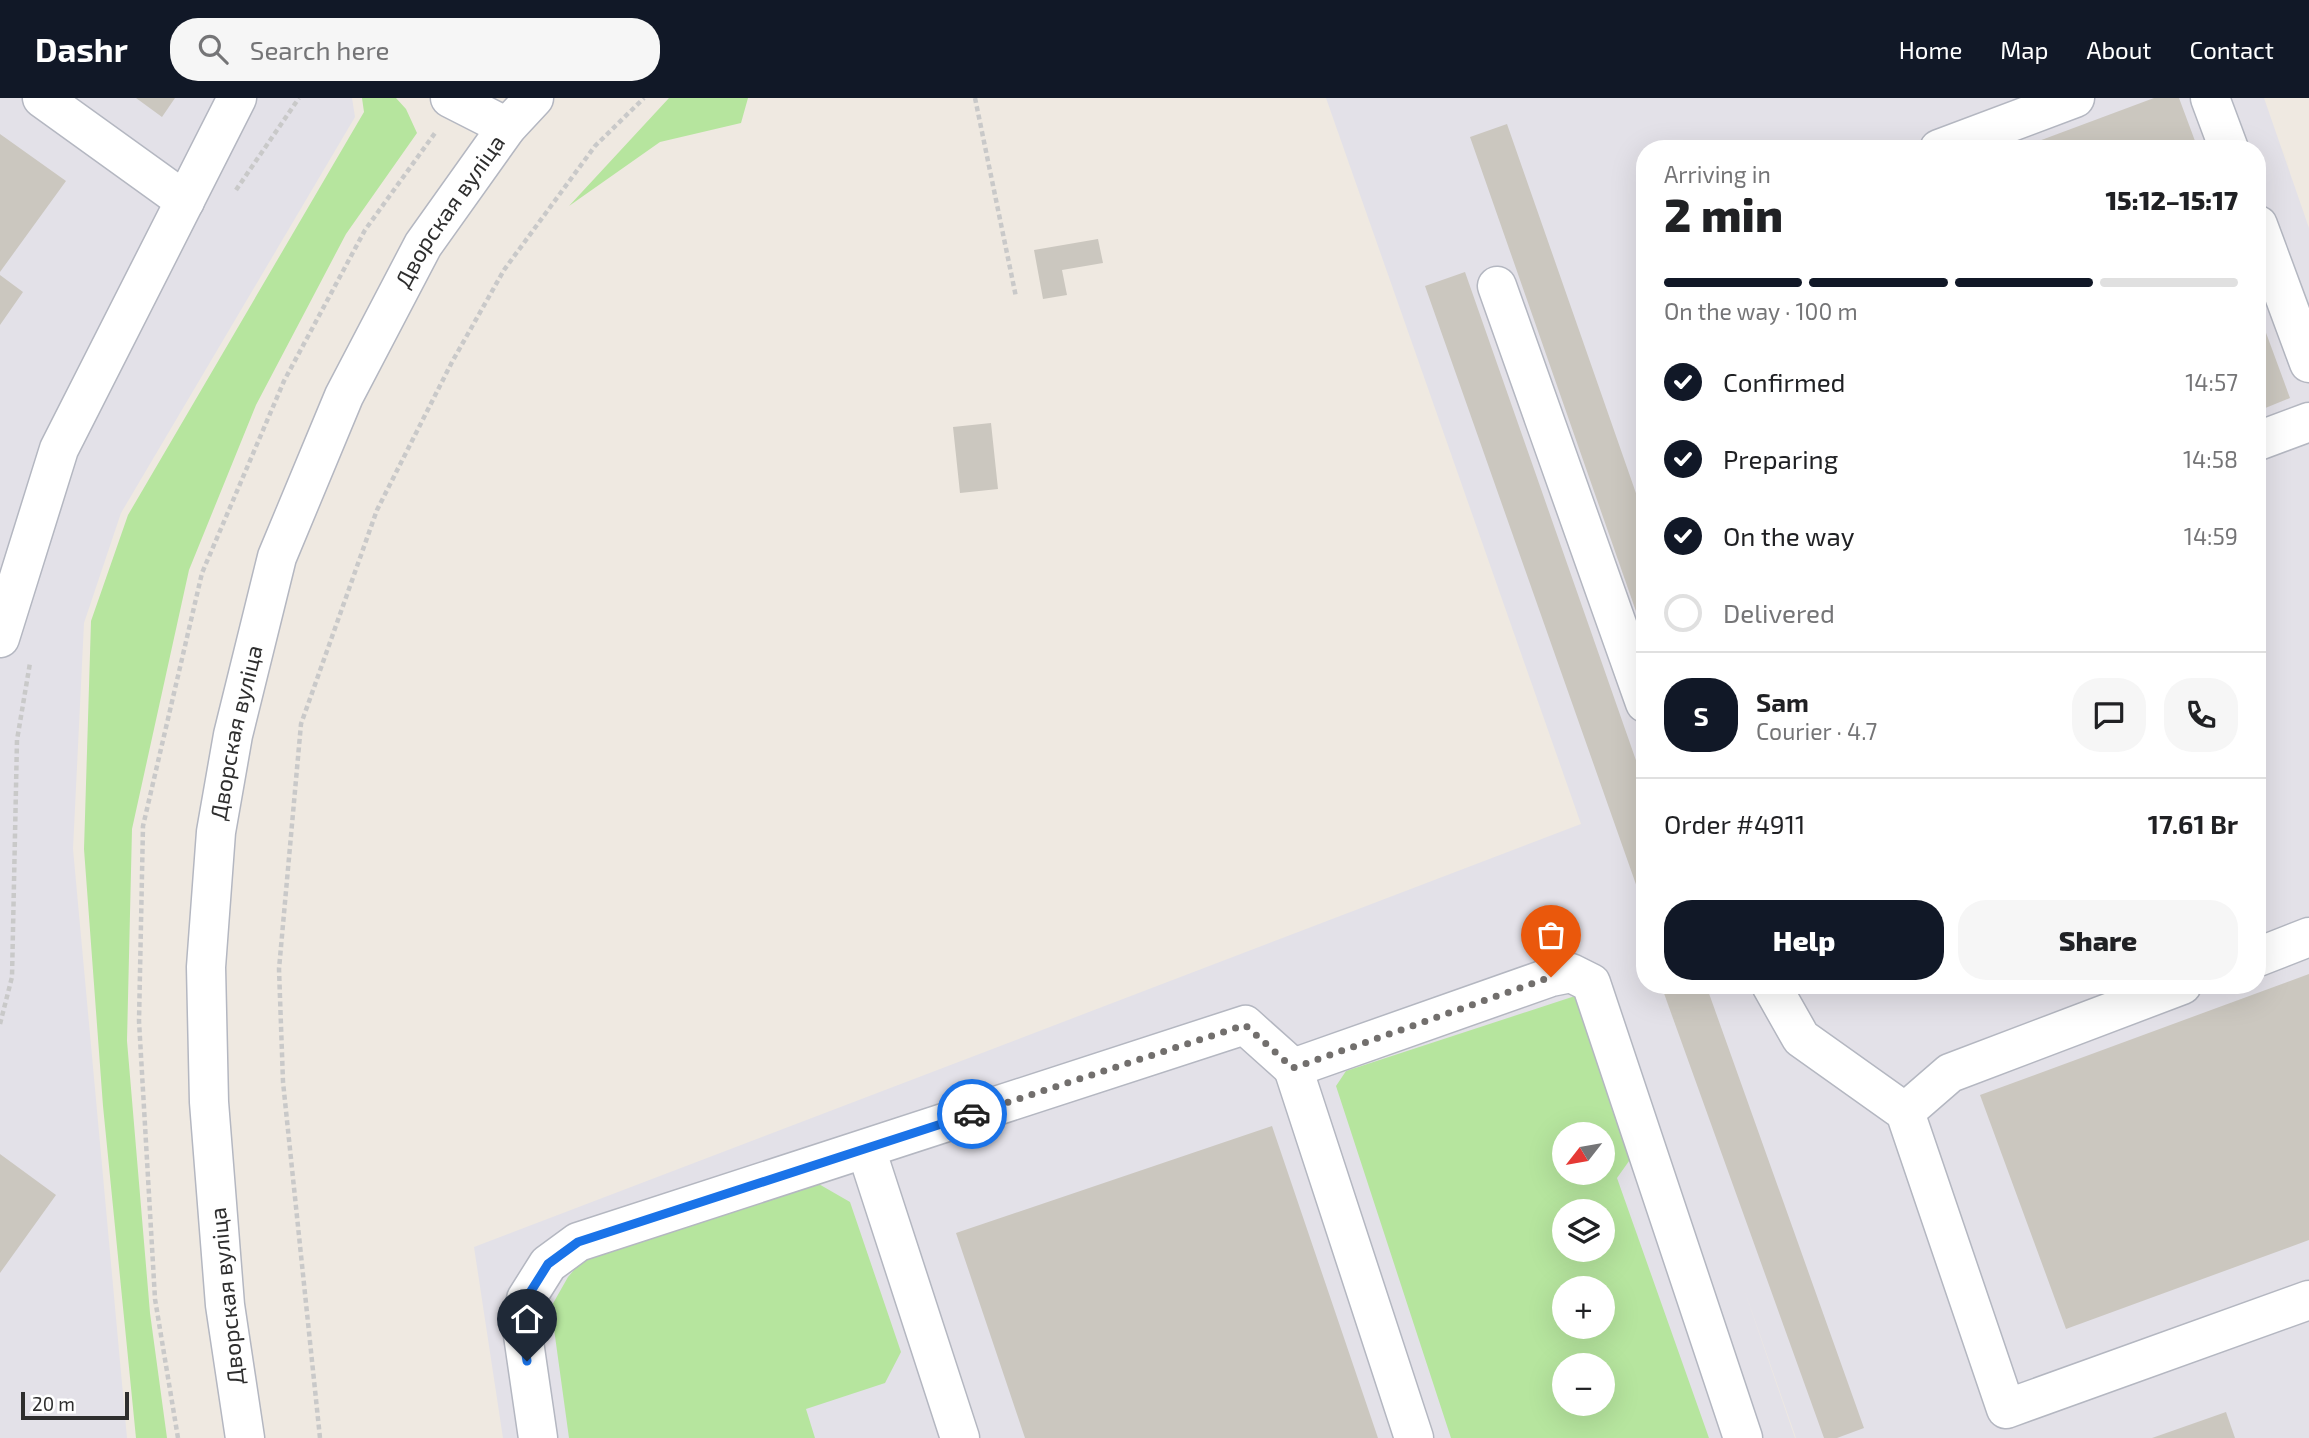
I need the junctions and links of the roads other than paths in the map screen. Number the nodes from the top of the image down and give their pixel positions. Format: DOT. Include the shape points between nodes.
graph roads {
  1 [pos="42,98"];
  2 [pos="237,98"];
  3 [pos="450,98"];
  4 [pos="534,98"];
  5 [pos="2075,98"];
  6 [pos="2210,98"];
  7 [pos="507,127"];
  8 [pos="1963,140"];
  9 [pos="2226,140"];
  10 [pos="185,201"];
  11 [pos="2266,247"];
  12 [pos="1497,286"];
  13 [pos="2309,363"];
  14 [pos="2309,422"];
  15 [pos="2266,438"];
  16 [pos="15,648"];
  17 [pos="1636,678"];
  18 [pos="2309,937"];
  19 [pos="2266,954"];
  20 [pos="1776,994"];
  21 [pos="1798,994"];
  22 [pos="2158,994"];
  23 [pos="1801,1038"];
  24 [pos="1293,1068"];
  25 [pos="1905,1112"];
  26 [pos="866,1149"];
  27 [pos="2309,1300"];
  28 [pos="245,1438"];
  29 [pos="538,1438"];
  30 [pos="960,1438"];
  31 [pos="1414,1438"];
  32 [pos="1743,1438"];
  1 -- 10 [label="street"];
  2 -- 10 [label="street"];
  3 -- 7 [label="street"];
  4 -- 7 [label="street, Дворская вуліца"];
  5 -- 8 [label="street"];
  6 -- 9 [label="street"];
  7 -- 28 [label="street, Дворская вуліца" via="423,245 344,396 278,557 233,735 216,832 206,967 210,1115 225,1305"];
  10 -- 16 [label="street" via="59,449"];
  11 -- 13 [label="street"];
  12 -- 17 [label="street"];
  14 -- 15 [label="street"];
  18 -- 19 [label="street"];
  20 -- 23 [label="street"];
  21 -- 23 [label="street"];
  22 -- 25 [label="street" via="1950,1073"];
  23 -- 25 [label="street"];
  24 -- 26 [label="street" via="1245,1025"];
  24 -- 31 [label="street"];
  24 -- 32 [label="street" via="1551,977 1572,973 1591,983"];
  25 -- 27 [label="street" via="2006,1409"];
  26 -- 29 [label="street" via="578,1242 548,1264 526,1299 523,1335"];
  26 -- 30 [label="street"];
}
